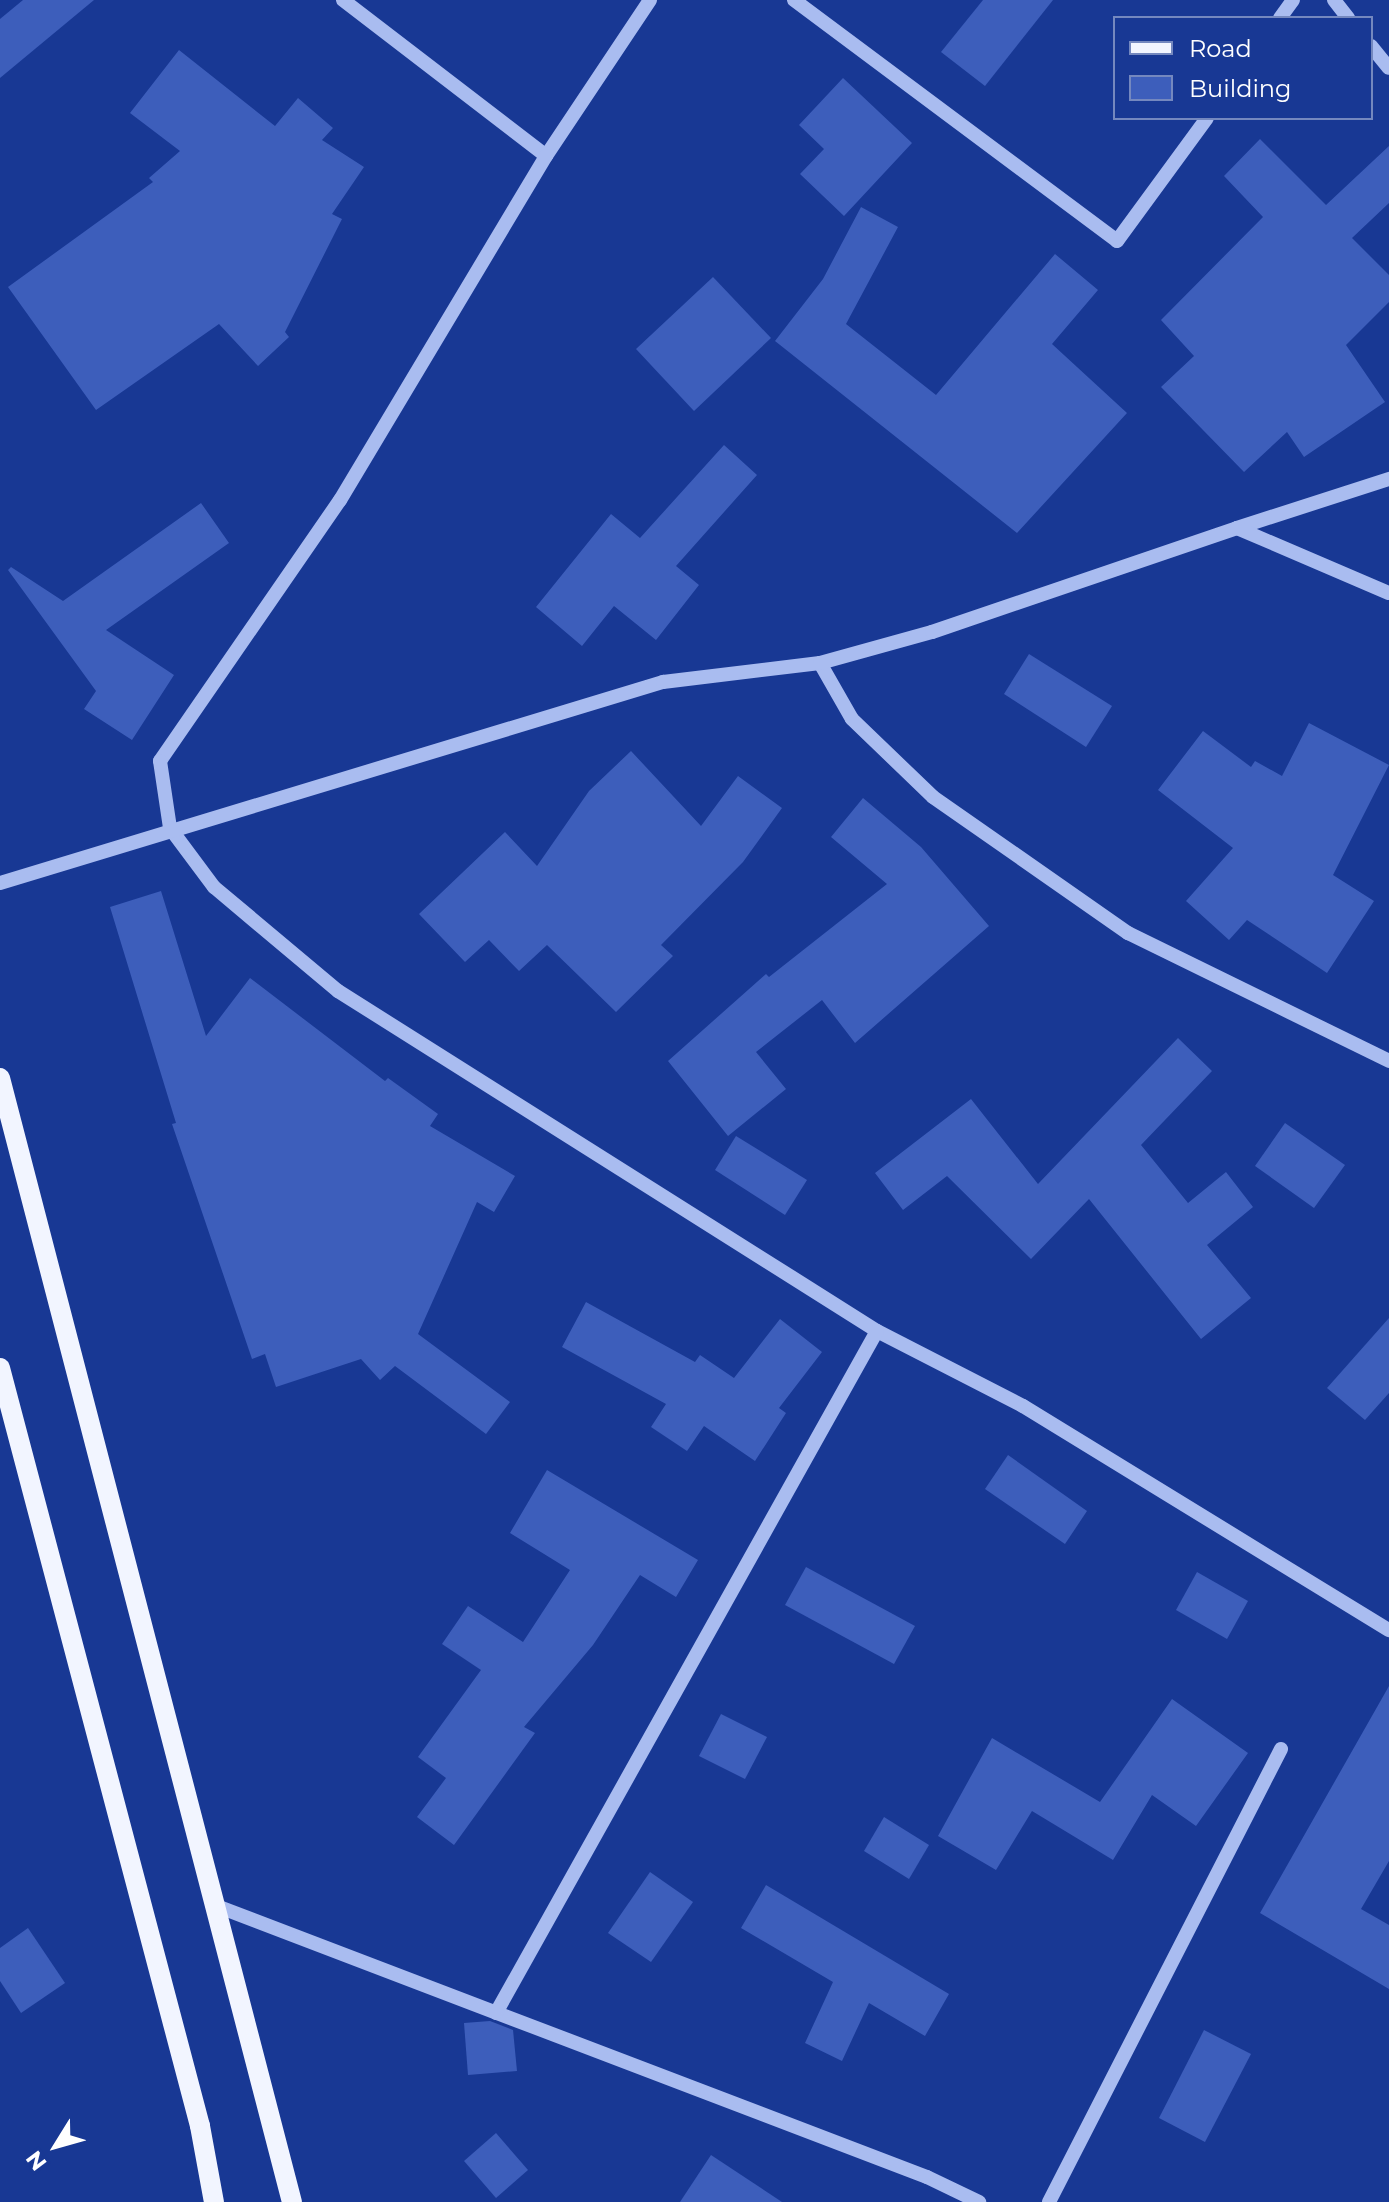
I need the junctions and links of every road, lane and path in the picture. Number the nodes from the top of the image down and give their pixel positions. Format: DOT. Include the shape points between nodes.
graph roads {
  1 [pos="343,0"];
  2 [pos="650,0"];
  3 [pos="794,0"];
  4 [pos="1334,0"];
  5 [pos="1346,16"];
  6 [pos="1373,48"];
  7 [pos="1389,68"];
  8 [pos="1206,120"];
  9 [pos="546,156"];
  10 [pos="1389,479"];
  11 [pos="1237,528"];
  12 [pos="1389,593"];
  13 [pos="820,663"];
  14 [pos="170,828"];
  15 [pos="0,883"];
  16 [pos="1389,1061"];
  17 [pos="0,1078"];
  18 [pos="877,1331"];
  19 [pos="0,1368"];
  20 [pos="1389,1630"];
  21 [pos="1281,1749"];
  22 [pos="214,1905"];
  23 [pos="496,2013"];
  24 [pos="214,2202"];
  25 [pos="292,2202"];
  26 [pos="979,2202"];
  27 [pos="1049,2202"];
  1 -- 9 [label="street"];
  2 -- 9 [label="street"];
  3 -- 8 [label="street" via="1117,241"];
  4 -- 5 [label="street"];
  6 -- 7 [label="street"];
  9 -- 14 [label="street" via="340,500 160,761"];
  10 -- 11 [label="street"];
  11 -- 12 [label="street"];
  11 -- 13 [label="street" via="932,632"];
  13 -- 14 [label="street" via="663,682"];
  13 -- 16 [label="street" via="852,719 933,797 1128,933"];
  14 -- 15 [label="street"];
  14 -- 18 [label="street" via="214,887 338,991"];
  17 -- 22 [label="main road"];
  18 -- 20 [label="street" via="1023,1406"];
  18 -- 23 [label="street"];
  19 -- 24 [label="main road" via="200,2126"];
  21 -- 27 [label="street"];
  22 -- 23 [label="street"];
  22 -- 25 [label="main road"];
  23 -- 26 [label="street" via="927,2177"];
}
